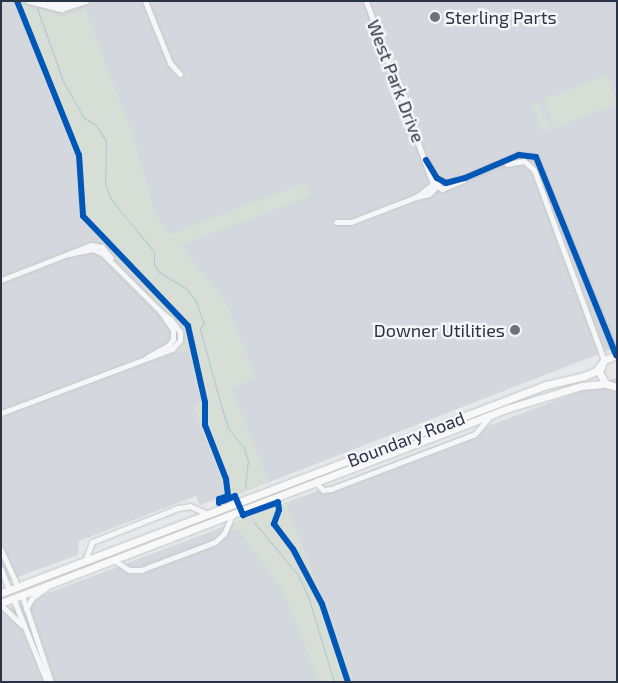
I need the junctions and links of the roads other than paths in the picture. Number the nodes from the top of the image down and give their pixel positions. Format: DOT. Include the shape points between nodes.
graph roads {
  1 [pos="29,1"];
  2 [pos="45,1"];
  3 [pos="145,1"];
  4 [pos="366,1"];
  5 [pos="84,2"];
  6 [pos="180,74"];
  7 [pos="531,154"];
  8 [pos="426,160"];
  9 [pos="526,161"];
  10 [pos="501,165"];
  11 [pos="465,178"];
  12 [pos="439,180"];
  13 [pos="435,185"];
  14 [pos="336,222"];
  15 [pos="574,252"];
  16 [pos="567,258"];
  17 [pos="576,258"];
  18 [pos="1,280"];
  19 [pos="616,355"];
  20 [pos="603,362"];
  21 [pos="613,387"];
  22 [pos="1,413"];
  23 [pos="491,415"];
  24 [pos="312,474"];
  25 [pos="316,483"];
  26 [pos="207,514"];
  27 [pos="232,515"];
  28 [pos="1,550"];
  29 [pos="114,560"];
  30 [pos="85,561"];
  31 [pos="99,566"];
  32 [pos="1,569"];
  33 [pos="52,584"];
  34 [pos="18,586"];
  35 [pos="9,590"];
  36 [pos="1,593"];
  37 [pos="22,595"];
  38 [pos="13,598"];
  39 [pos="1,604"];
  40 [pos="26,610"];
  41 [pos="26,629"];
  42 [pos="49,682"];
  1 -- 5 [label="street" via="62,9"];
  2 -- 5 [label="street"];
  3 -- 6 [label="street" via="170,63"];
  4 -- 8 [label="street, West Park Drive"];
  7 -- 9 [label="street"];
  7 -- 10 [label="street" via="519,155"];
  7 -- 15 [label="street" via="540,162"];
  8 -- 12 [label="street, West Park Drive"];
  8 -- 13 [label="street, West Park Drive"];
  9 -- 10 [label="street"];
  9 -- 16 [label="street" via="534,170"];
  10 -- 11 [label="street"];
  11 -- 12 [label="street" via="446,183"];
  11 -- 13 [label="street" via="450,187"];
  12 -- 13 [label="street"];
  13 -- 14 [label="street" via="416,197 351,222"];
  15 -- 16 [label="street"];
  15 -- 17 [label="street"];
  16 -- 17 [label="street"];
  16 -- 20 [label="street"];
  17 -- 19 [label="street"];
  18 -- 22 [label="street" via="94,244 102,246 176,326 180,340 168,352"];
  19 -- 20 [label="main road, Boundary Road"];
  20 -- 21 [label="main road" via="600,372"];
  20 -- 24 [label="main road, Boundary Road" via="591,374 546,385"];
  21 -- 23 [label="main road, Boundary Road" via="581,386"];
  23 -- 25 [label="main road, Boundary Road"];
  23 -- 25 [label="street" via="481,431 466,437 331,489 323,490"];
  24 -- 25 [label="main road"];
  24 -- 26 [label="main road, Boundary Road"];
  25 -- 27 [label="main road, Boundary Road"];
  26 -- 30 [label="main road, Boundary Road"];
  26 -- 30 [label="street" via="190,506 178,508 92,542"];
  27 -- 29 [label="main road, Boundary Road"];
  27 -- 29 [label="street" via="224,534 215,542 141,570 129,570"];
  28 -- 34 [label="street"];
  29 -- 31 [label="main road, Boundary Road"];
  30 -- 31 [label="main road"];
  30 -- 34 [label="main road, Boundary Road"];
  31 -- 33 [label="main road, Boundary Road"];
  32 -- 35 [label="street"];
  33 -- 37 [label="main road, Boundary Road"];
  33 -- 40 [label="street" via="32,598"];
  34 -- 35 [label="main road, Boundary Road"];
  34 -- 37 [label="main road"];
  35 -- 36 [label="main road, Boundary Road"];
  35 -- 38 [label="main road"];
  37 -- 38 [label="main road, Boundary Road"];
  37 -- 40 [label="street"];
  38 -- 39 [label="main road, Boundary Road"];
  38 -- 41 [label="street"];
  39 -- 41 [label="street"];
  40 -- 42 [label="street"];
  41 -- 42 [label="street"];
}
